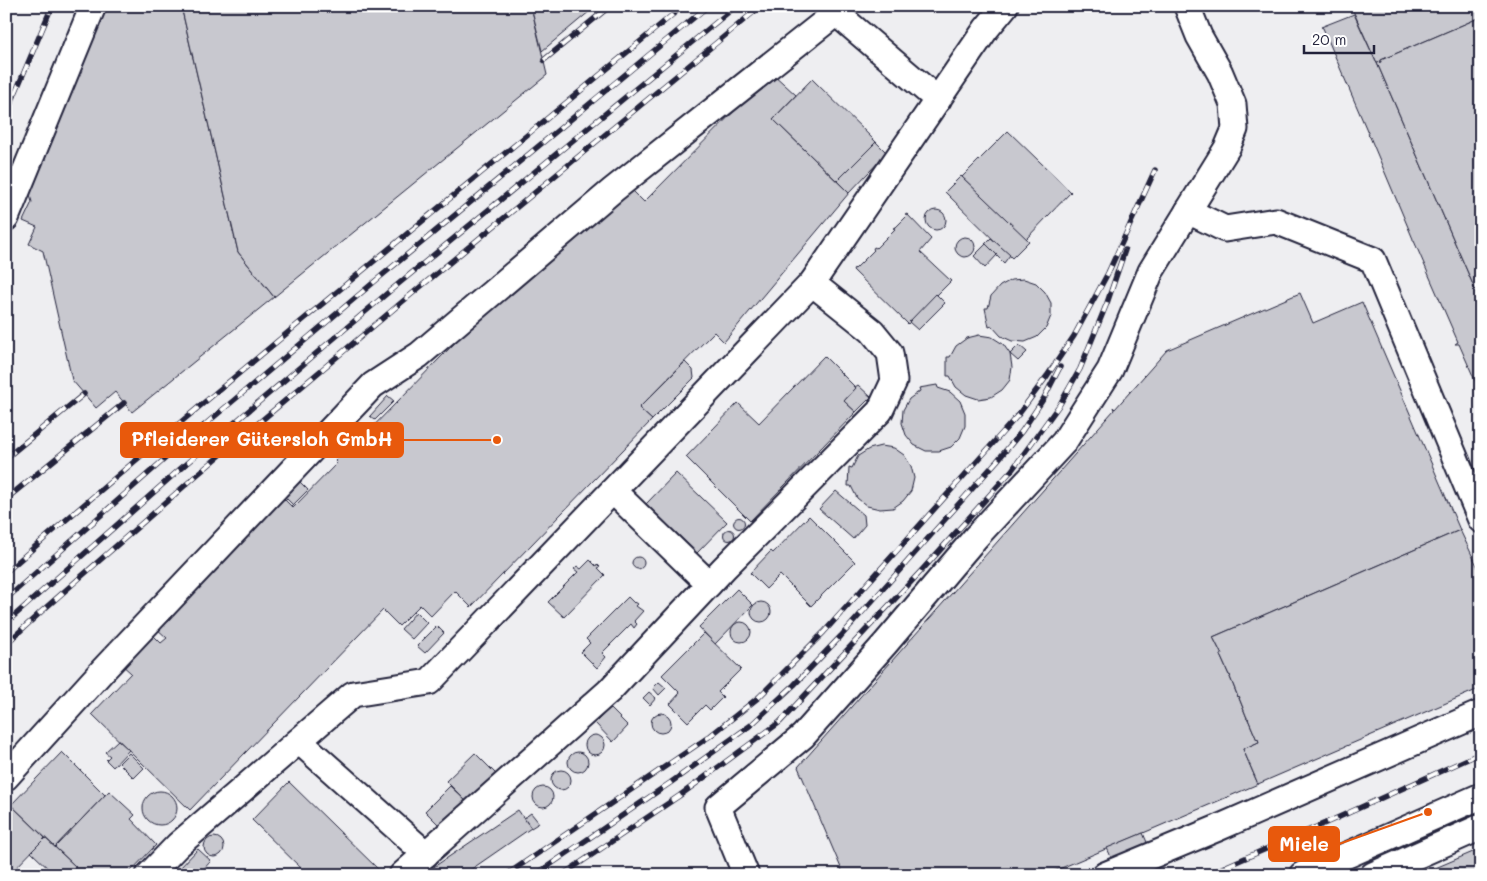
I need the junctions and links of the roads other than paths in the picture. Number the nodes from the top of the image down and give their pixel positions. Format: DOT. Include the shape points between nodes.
graph roads {
  1 [pos="93,6"];
  2 [pos="1005,6"];
  3 [pos="1187,6"];
  4 [pos="938,100"];
  5 [pos="1188,211"];
  6 [pos="6,218"];
  7 [pos="812,283"];
  8 [pos="614,491"];
  9 [pos="1481,520"];
  10 [pos="709,584"];
  11 [pos="1481,713"];
  12 [pos="299,741"];
  13 [pos="6,777"];
  14 [pos="1481,796"];
  15 [pos="1481,827"];
  16 [pos="426,854"];
  17 [pos="149,875"];
  18 [pos="402,875"];
  19 [pos="746,875"];
  20 [pos="1105,875"];
  21 [pos="1302,875"];
  22 [pos="1374,875"];
  1 -- 6 [label="lane"];
  2 -- 4 [label="lane"];
  3 -- 5 [label="lane" via="1233,104 1235,130"];
  4 -- 7 [label="lane"];
  4 -- 13 [label="lane" via="836,13 613,190 419,355 373,385"];
  5 -- 9 [label="lane" via="1225,229 1276,220 1373,260"];
  5 -- 19 [label="lane" via="1151,271 1110,370 1064,442 976,537 803,736 718,807"];
  7 -- 8 [label="lane"];
  7 -- 10 [label="lane" via="878,338 890,353 894,381 880,411"];
  8 -- 10 [label="lane"];
  8 -- 12 [label="lane" via="429,682 353,694"];
  10 -- 16 [label="lane" via="609,691"];
  11 -- 20 [label="lane"];
  12 -- 16 [label="lane"];
  12 -- 17 [label="lane" via="178,845"];
  14 -- 21 [label="lane"];
  15 -- 22 [label="lane"];
  16 -- 18 [label="lane"];
}
